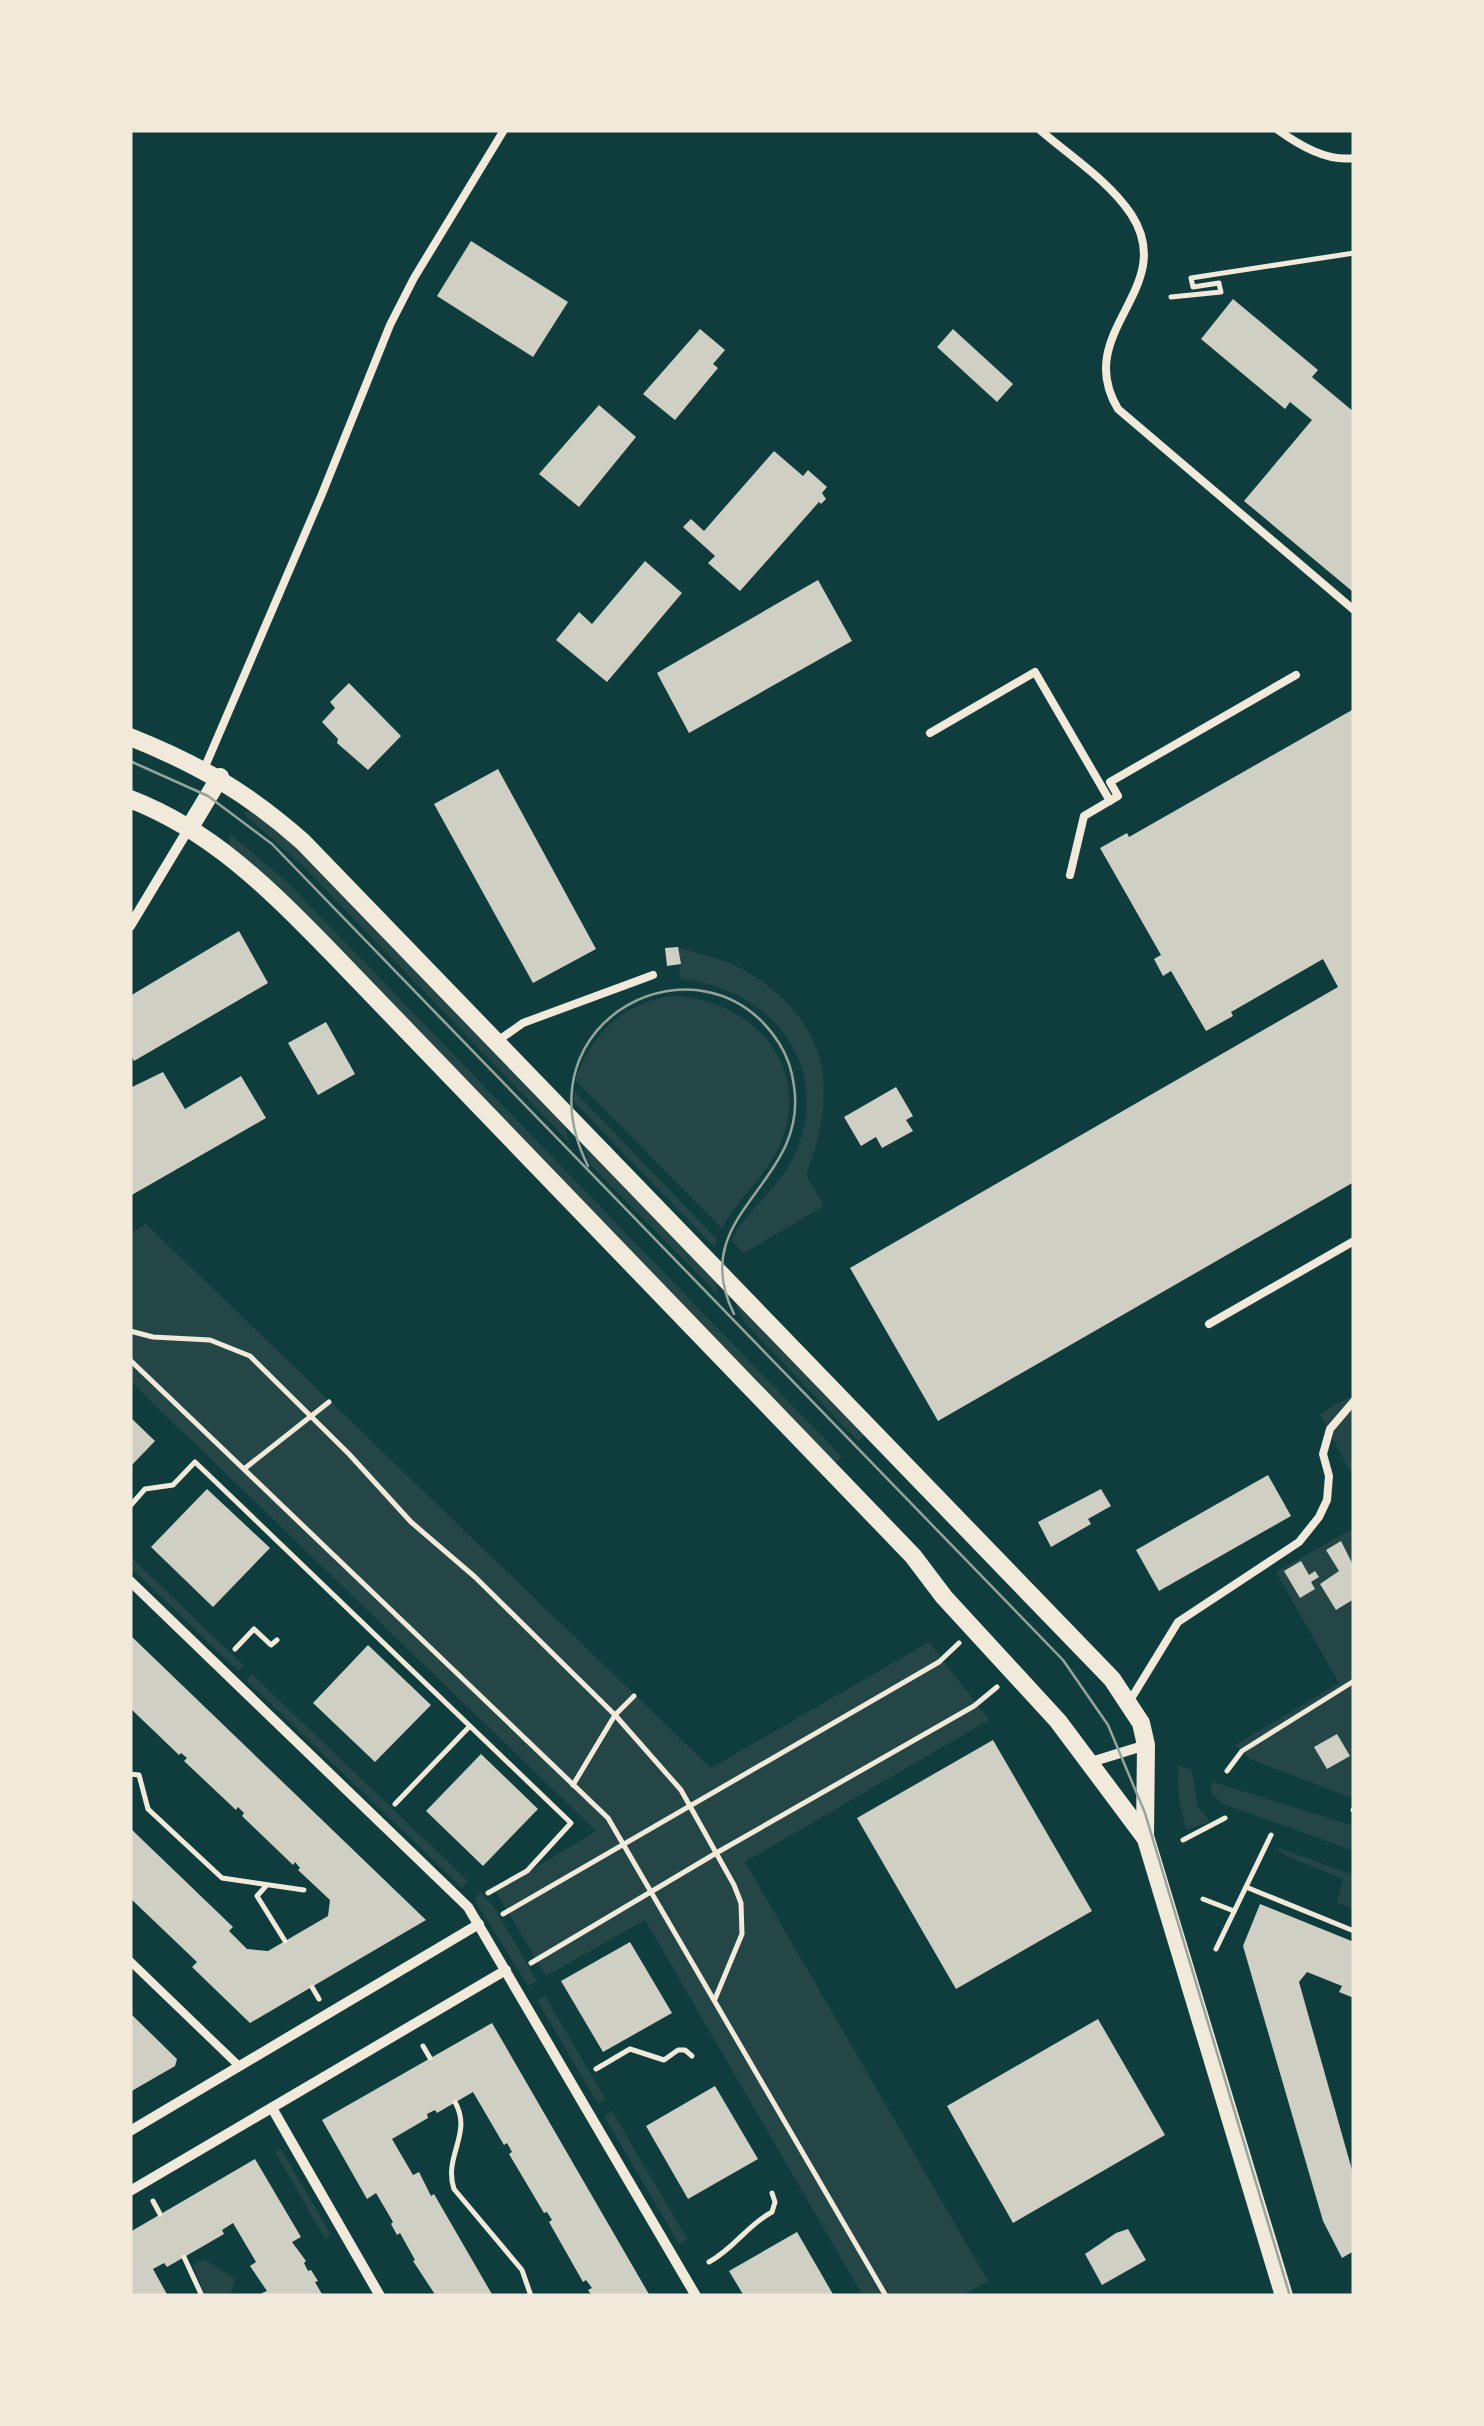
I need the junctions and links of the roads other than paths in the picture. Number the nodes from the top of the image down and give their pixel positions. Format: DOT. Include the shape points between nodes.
graph roads {
  1 [pos="504,130"];
  2 [pos="1040,130"];
  3 [pos="1278,130"];
  4 [pos="1354,158"];
  5 [pos="1354,610"];
  6 [pos="1296,675"];
  7 [pos="930,733"];
  8 [pos="130,737"];
  9 [pos="212,773"];
  10 [pos="130,799"];
  11 [pos="1110,801"];
  12 [pos="190,827"];
  13 [pos="1070,875"];
  14 [pos="130,926"];
  15 [pos="653,976"];
  16 [pos="496,1042"];
  17 [pos="1354,1242"];
  18 [pos="1209,1324"];
  19 [pos="1354,1400"];
  20 [pos="130,1581"];
  21 [pos="1129,1702"];
  22 [pos="1146,1745"];
  23 [pos="1091,1762"];
  24 [pos="1145,1836"];
  25 [pos="479,1924"];
  26 [pos="130,1961"];
  27 [pos="506,1970"];
  28 [pos="239,2066"];
  29 [pos="272,2108"];
  30 [pos="130,2130"];
  31 [pos="130,2191"];
  32 [pos="380,2296"];
  33 [pos="696,2296"];
  34 [pos="1284,2296"];
  1 -- 9 [label="lane" via="390,326"];
  2 -- 5 [label="lane" via="1114,193 1142,241 1143,272 1104,364 1118,409"];
  3 -- 4 [label="lane" via="1303,148"];
  6 -- 11 [label="lane" via="1110,782 1118,796"];
  7 -- 11 [label="lane" via="1035,672"];
  8 -- 9 [label="street"];
  9 -- 12 [label="street"];
  9 -- 16 [label="street" via="303,842"];
  10 -- 12 [label="street"];
  11 -- 13 [label="lane" via="1084,816"];
  12 -- 14 [label="street"];
  12 -- 23 [label="street" via="264,884 914,1556"];
  15 -- 16 [label="lane" via="523,1023"];
  16 -- 21 [label="street"];
  17 -- 18 [label="lane"];
  19 -- 21 [label="lane" via="1330,1429 1323,1454 1328,1500 1319,1517 1300,1542 1178,1622"];
  20 -- 25 [label="street"];
  21 -- 22 [label="street"];
  22 -- 23 [label="street"];
  22 -- 24 [label="street"];
  23 -- 24 [label="street"];
  24 -- 34 [label="street"];
  25 -- 27 [label="street"];
  25 -- 28 [label="street"];
  26 -- 28 [label="lane"];
  27 -- 29 [label="street"];
  27 -- 33 [label="street"];
  28 -- 30 [label="street"];
  29 -- 31 [label="street"];
  29 -- 32 [label="street"];
}
